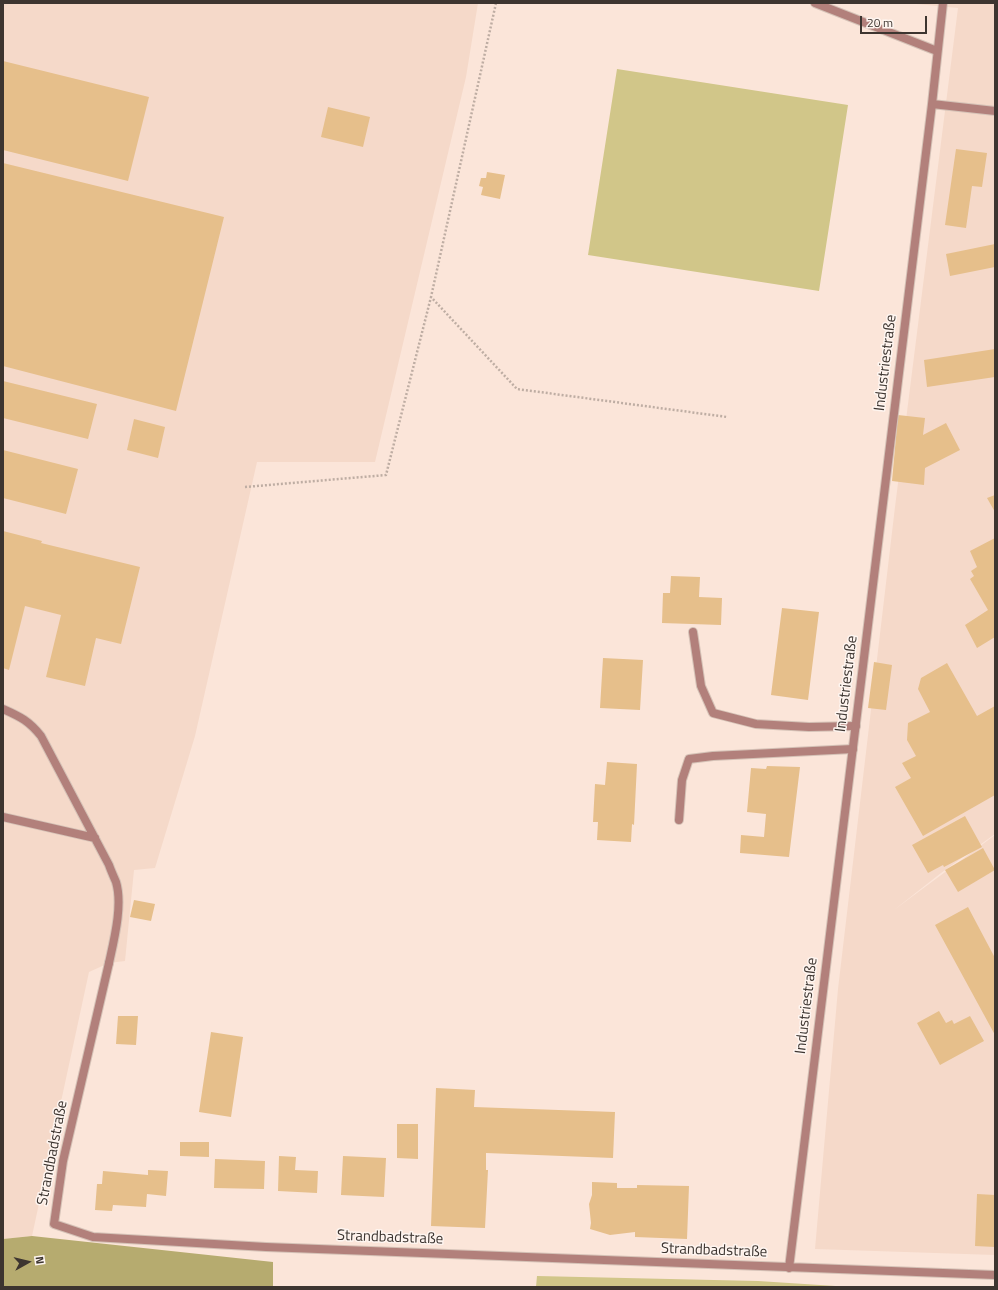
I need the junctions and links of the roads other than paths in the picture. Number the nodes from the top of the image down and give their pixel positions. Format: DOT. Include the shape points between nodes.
graph roads {
  1 [pos="815,3"];
  2 [pos="943,3"];
  3 [pos="937,51"];
  4 [pos="932,104"];
  5 [pos="995,111"];
  6 [pos="692,632"];
  7 [pos="3,709"];
  8 [pos="856,726"];
  9 [pos="853,749"];
  10 [pos="3,817"];
  11 [pos="679,820"];
  12 [pos="95,838"];
  13 [pos="789,1268"];
  14 [pos="995,1276"];
  1 -- 3 [label="street"];
  2 -- 3 [label="street, Industriestraße"];
  3 -- 4 [label="street, Industriestraße"];
  4 -- 5 [label="street"];
  4 -- 8 [label="street, Industriestraße"];
  6 -- 8 [label="street" via="701,686 713,714 756,724"];
  7 -- 12 [label="street" via="22,718 42,736"];
  8 -- 9 [label="street, Industriestraße"];
  9 -- 11 [label="street" via="689,759 682,780"];
  9 -- 13 [label="street, Industriestraße"];
  10 -- 12 [label="street"];
  12 -- 13 [label="street, Strandbadstraße" via="116,883 117,920 63,1161 54,1224 101,1238"];
  13 -- 14 [label="street, Strandbadstraße"];
}
